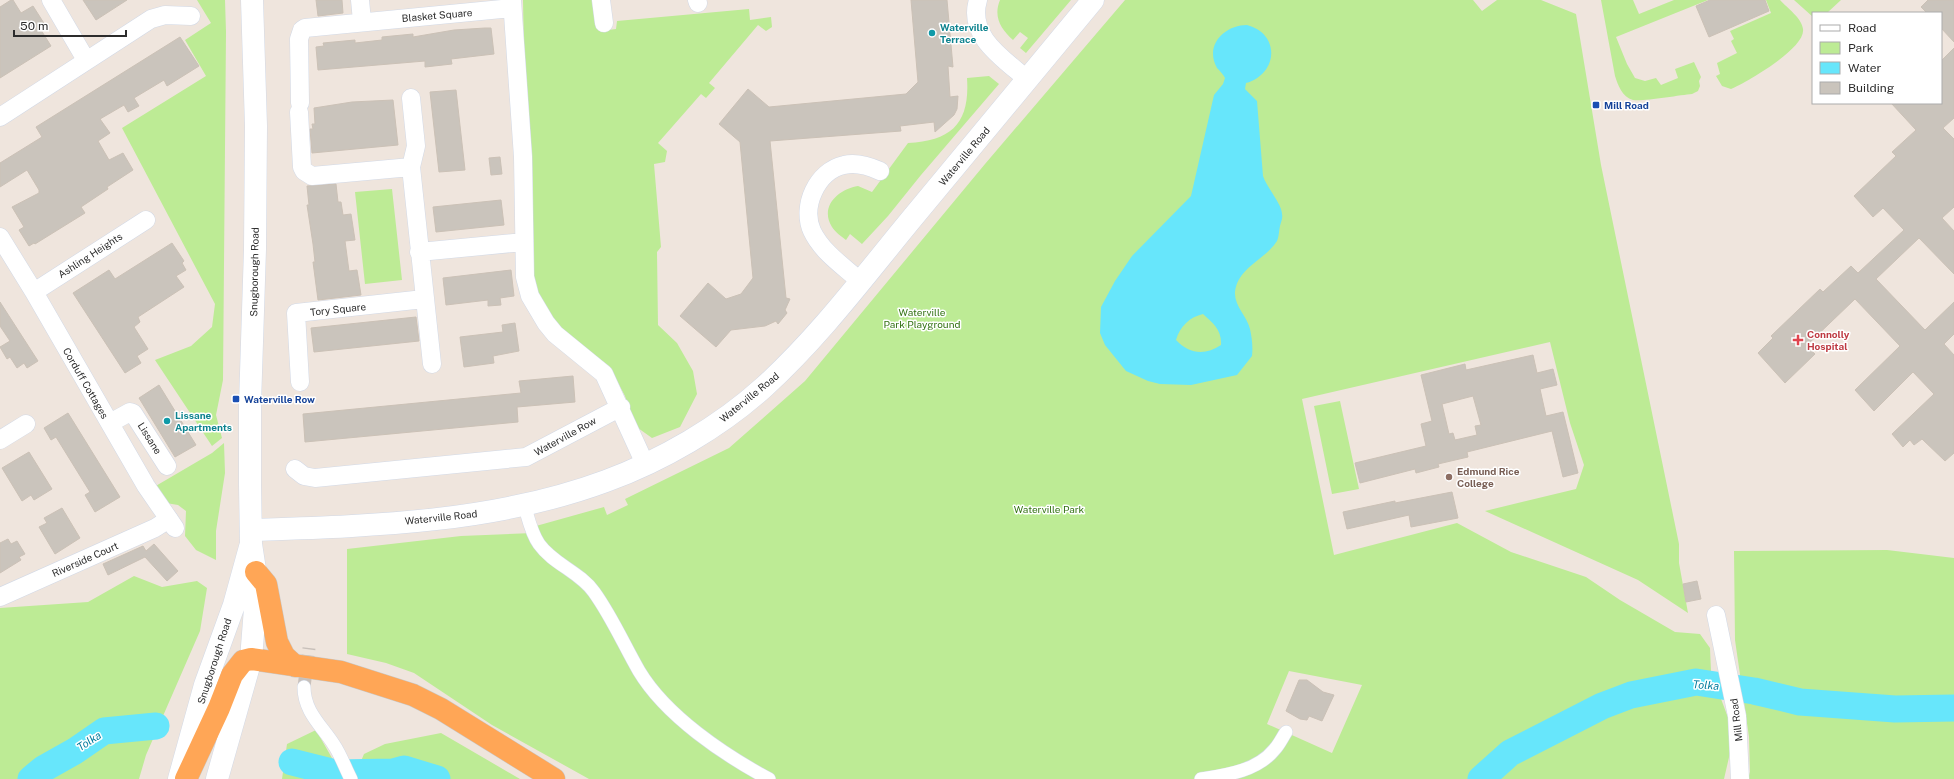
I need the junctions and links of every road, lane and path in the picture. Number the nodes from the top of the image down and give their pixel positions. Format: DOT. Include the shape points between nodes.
graph roads {
  1 [pos="51,0"];
  2 [pos="252,0"];
  3 [pos="360,0"];
  4 [pos="601,0"];
  5 [pos="978,0"];
  6 [pos="1093,0"];
  7 [pos="512,4"];
  8 [pos="191,16"];
  9 [pos="362,22"];
  10 [pos="604,23"];
  11 [pos="86,60"];
  12 [pos="1028,80"];
  13 [pos="411,98"];
  14 [pos="0,117"];
  15 [pos="411,167"];
  16 [pos="880,171"];
  17 [pos="146,220"];
  18 [pos="0,237"];
  19 [pos="524,242"];
  20 [pos="419,252"];
  21 [pos="860,281"];
  22 [pos="34,292"];
  23 [pos="424,299"];
  24 [pos="432,364"];
  25 [pos="300,382"];
  26 [pos="621,407"];
  27 [pos="110,423"];
  28 [pos="26,424"];
  29 [pos="0,440"];
  30 [pos="645,464"];
  31 [pos="167,466"];
  32 [pos="296,469"];
  33 [pos="524,504"];
  34 [pos="172,523"];
  35 [pos="251,537"];
  36 [pos="256,572"];
  37 [pos="0,597"];
  38 [pos="1716,615"];
  39 [pos="251,659"];
  40 [pos="295,666"];
  41 [pos="304,688"];
  42 [pos="1286,732"];
  43 [pos="179,779"];
  44 [pos="186,779"];
  45 [pos="217,779"];
  46 [pos="351,779"];
  47 [pos="554,779"];
  48 [pos="769,779"];
  49 [pos="1201,779"];
  50 [pos="1740,779"];
  1 -- 11 [label="street"];
  2 -- 35 [label="street, Snugborough Road" via="256,126 250,404"];
  3 -- 9 [label="street"];
  4 -- 10 [label="street"];
  5 -- 12 [label="street" via="977,19 987,43"];
  6 -- 12 [label="street, Waterville Road"];
  7 -- 9 [label="street, Blasket Square"];
  7 -- 19 [label="street" via="523,157"];
  8 -- 11 [label="street" via="165,15 151,19"];
  9 -- 15 [label="street, Blasket Square" via="302,30 299,39 302,167 312,176"];
  11 -- 14 [label="street"];
  12 -- 21 [label="street, Waterville Road"];
  13 -- 15 [label="street" via="416,146"];
  15 -- 20 [label="street"];
  16 -- 21 [label="street" via="872,167 845,164 820,181 810,201 808,217 811,230 818,242"];
  17 -- 22 [label="street, Ashling Heights"];
  18 -- 22 [label="street, Corduff Cottages"];
  19 -- 20 [label="street"];
  19 -- 26 [label="street" via="525,277 530,296 555,334 604,374"];
  20 -- 23 [label="street"];
  21 -- 30 [label="street, Waterville Road" via="817,332 762,389 703,433"];
  22 -- 27 [label="street, Corduff Cottages"];
  23 -- 24 [label="street"];
  23 -- 25 [label="street, Tory Square" via="296,313"];
  26 -- 30 [label="street"];
  26 -- 32 [label="street, Waterville Row" via="526,457 315,478 304,476"];
  27 -- 31 [label="street, Lissane" via="130,412 135,414"];
  27 -- 34 [label="street, Corduff Cottages" via="150,492"];
  28 -- 29 [label="street"];
  30 -- 33 [label="street, Waterville Road" via="574,492"];
  33 -- 35 [label="street, Waterville Road" via="503,510 426,521"];
  33 -- 48 [label="street" via="538,542 595,592 640,672 656,694 694,729 747,767"];
  34 -- 37 [label="street, Riverside Court" via="155,528"];
  35 -- 36 [label="street, Snugborough Road"];
  35 -- 43 [label="street, Snugborough Road" via="234,605 205,685"];
  36 -- 39 [label="street, Snugborough Road"];
  36 -- 40 [label="highway" via="266,584 277,642 284,656"];
  38 -- 50 [label="street, Mill Road" via="1737,716"];
  39 -- 40 [label="highway"];
  39 -- 44 [label="highway" via="243,661 232,675"];
  39 -- 45 [label="street, Snugborough Road"];
  40 -- 47 [label="highway" via="341,672 413,695 447,712"];
  41 -- 46 [label="street" via="310,711 334,745"];
  42 -- 49 [label="street" via="1263,761 1227,775"];
}
